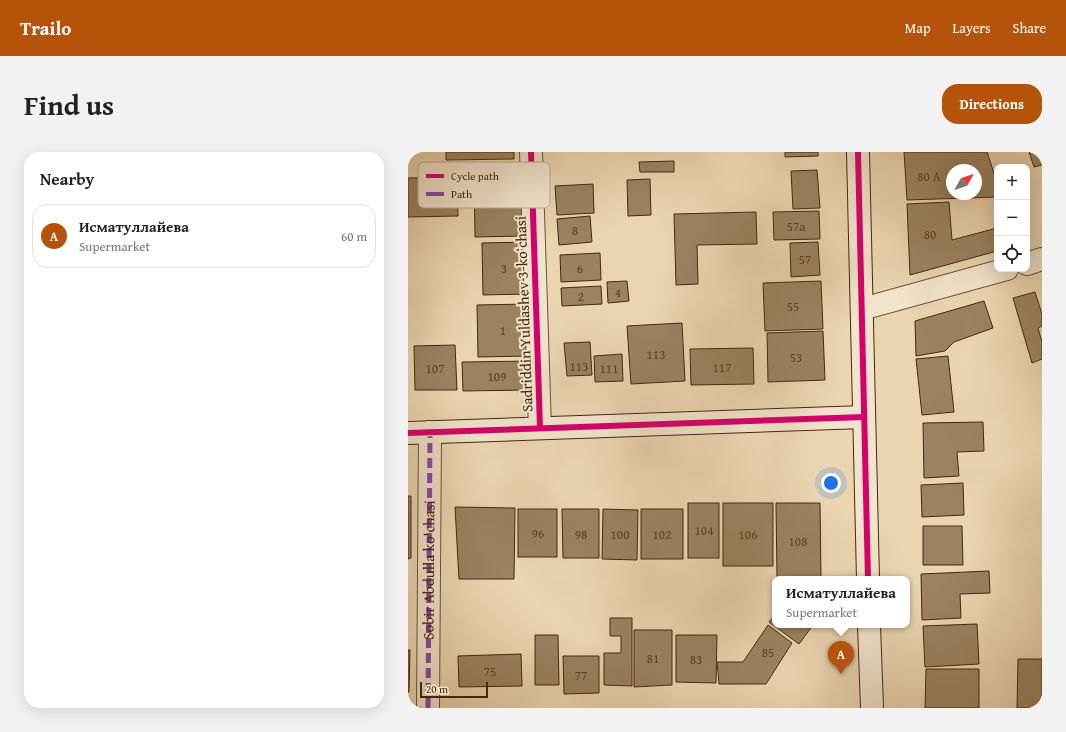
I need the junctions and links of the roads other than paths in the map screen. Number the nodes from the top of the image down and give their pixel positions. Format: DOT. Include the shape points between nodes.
graph roads {
  1 [pos="531,152"];
  2 [pos="858,152"];
  3 [pos="531,162"];
  4 [pos="533,208"];
  5 [pos="1042,259"];
  6 [pos="1030,263"];
  7 [pos="997,272"];
  8 [pos="862,310"];
  9 [pos="864,417"];
  10 [pos="540,428"];
  11 [pos="430,432"];
  12 [pos="408,433"];
  13 [pos="868,576"];
  14 [pos="869,628"];
  15 [pos="428,708"];
  16 [pos="872,708"];
  1 -- 3 [label="street, Sadriddin Yuldashev 3-koʻchasi"];
  2 -- 8 [label="street"];
  4 -- 10 [label="street, Sadriddin Yuldashev 3-koʻchasi"];
  5 -- 6 [label="street"];
  7 -- 8 [label="street"];
  8 -- 9 [label="street"];
  9 -- 10 [label="street"];
  9 -- 13 [label="street"];
  10 -- 11 [label="street"];
  11 -- 12 [label="street"];
  11 -- 15 [label="street, Sobir Abdulla ko'chasi"];
  14 -- 16 [label="street"];
}
